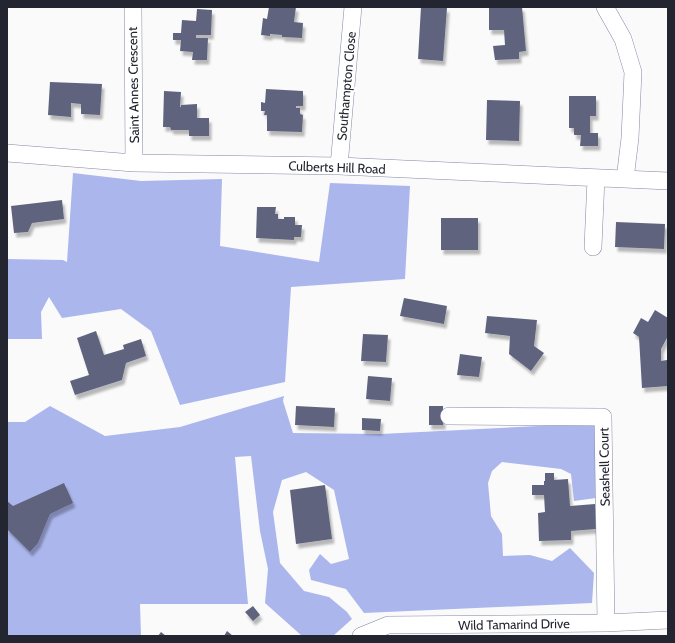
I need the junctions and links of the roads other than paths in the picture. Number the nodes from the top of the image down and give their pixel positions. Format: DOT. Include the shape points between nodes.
graph roads {
  1 [pos="133,7"];
  2 [pos="353,7"];
  3 [pos="605,7"];
  4 [pos="7,153"];
  5 [pos="134,163"];
  6 [pos="339,166"];
  7 [pos="596,178"];
  8 [pos="625,179"];
  9 [pos="668,181"];
  10 [pos="592,247"];
  11 [pos="449,416"];
  12 [pos="668,620"];
  13 [pos="606,622"];
  14 [pos="361,636"];
  1 -- 5 [label="street, Saint Annes Crescent"];
  2 -- 6 [label="street, Southampton Close"];
  3 -- 8 [label="street" via="623,39 633,72"];
  4 -- 5 [label="street, Culberts Hill Road"];
  5 -- 6 [label="street, Culberts Hill Road"];
  6 -- 7 [label="street, Culberts Hill Road"];
  7 -- 8 [label="street, Culberts Hill Road"];
  7 -- 10 [label="street"];
  8 -- 9 [label="street, Culberts Hill Road"];
  11 -- 13 [label="street, Seashell Court" via="603,417"];
  12 -- 13 [label="street, Wild Tamarind Drive"];
  13 -- 14 [label="street, Wild Tamarind Drive" via="388,625"];
}
